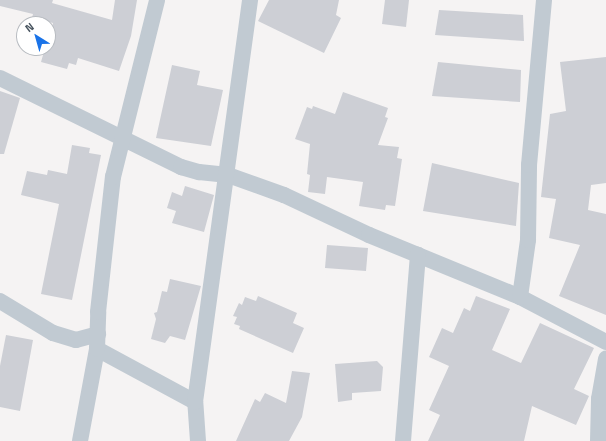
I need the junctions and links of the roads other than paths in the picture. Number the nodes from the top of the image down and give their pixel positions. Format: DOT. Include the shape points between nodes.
graph roads {
  1 [pos="157,0"];
  2 [pos="250,0"];
  3 [pos="544,0"];
  4 [pos="0,78"];
  5 [pos="123,138"];
  6 [pos="228,175"];
  7 [pos="418,255"];
  8 [pos="520,297"];
  9 [pos="0,301"];
  10 [pos="97,342"];
  11 [pos="606,342"];
  12 [pos="606,359"];
  13 [pos="195,402"];
  14 [pos="80,441"];
  15 [pos="198,441"];
  16 [pos="403,441"];
  17 [pos="598,441"];
  1 -- 5 [label="street"];
  2 -- 6 [label="street"];
  3 -- 8 [label="street" via="529,165 528,240"];
  4 -- 5 [label="street"];
  5 -- 6 [label="street" via="181,167"];
  5 -- 10 [label="street" via="107,214"];
  6 -- 7 [label="street" via="284,195"];
  6 -- 13 [label="street" via="212,262"];
  7 -- 8 [label="street"];
  7 -- 16 [label="street"];
  8 -- 11 [label="street"];
  9 -- 10 [label="street" via="53,333 76,340"];
  10 -- 13 [label="street"];
  10 -- 14 [label="street"];
  12 -- 17 [label="street" via="599,400"];
  13 -- 15 [label="street"];
}
